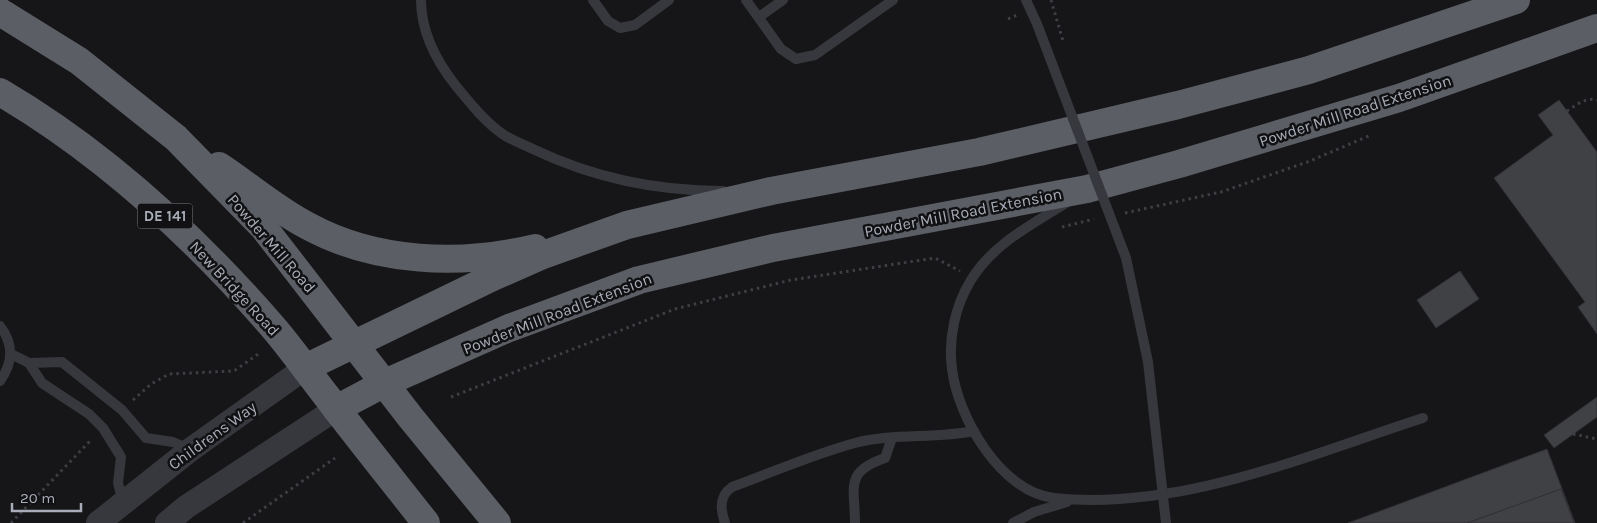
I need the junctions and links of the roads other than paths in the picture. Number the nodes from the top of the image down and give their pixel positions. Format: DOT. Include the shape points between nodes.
graph roads {
  1 [pos="421,0"];
  2 [pos="592,0"];
  3 [pos="669,0"];
  4 [pos="746,0"];
  5 [pos="783,0"];
  6 [pos="893,0"];
  7 [pos="1026,0"];
  8 [pos="1516,0"];
  9 [pos="0,12"];
  10 [pos="759,17"];
  11 [pos="1597,28"];
  12 [pos="0,92"];
  13 [pos="176,138"];
  14 [pos="1087,189"];
  15 [pos="771,192"];
  16 [pos="627,225"];
  17 [pos="0,326"];
  18 [pos="355,343"];
  19 [pos="11,354"];
  20 [pos="29,363"];
  21 [pos="305,368"];
  22 [pos="0,380"];
  23 [pos="385,383"];
  24 [pos="336,408"];
  25 [pos="1423,418"];
  26 [pos="974,431"];
  27 [pos="892,438"];
  28 [pos="190,450"];
  29 [pos="1163,494"];
  30 [pos="1075,500"];
  31 [pos="123,503"];
  32 [pos="98,523"];
  33 [pos="167,523"];
  34 [pos="426,523"];
  35 [pos="497,523"];
  36 [pos="725,523"];
  37 [pos="855,523"];
  38 [pos="1013,523"];
  39 [pos="1166,523"];
  1 -- 15 [label="lane" via="421,12 431,46 444,72 471,105 504,135 555,160 608,178 701,192"];
  2 -- 3 [label="lane" via="608,21 620,28 635,25"];
  4 -- 10 [label="lane"];
  5 -- 10 [label="lane"];
  6 -- 10 [label="lane" via="815,55 796,59 781,50"];
  7 -- 29 [label="lane, bridge" via="1126,258 1148,362"];
  8 -- 15 [label="highway" via="1309,70 1178,106 978,152"];
  9 -- 13 [label="highway, Powder Mill Road" via="79,61"];
  11 -- 14 [label="highway, Powder Mill Road Extension" via="1399,98"];
  12 -- 21 [label="highway, New Bridge Road / DE 141" via="80,144 160,211 243,294"];
  13 -- 16 [label="highway" via="307,226 384,253 446,259 479,257 522,251"];
  13 -- 18 [label="highway, Powder Mill Road" via="264,228"];
  14 -- 23 [label="highway, Powder Mill Road Extension" via="774,248 639,280 509,328"];
  14 -- 26 [label="lane" via="1002,243 972,279 955,313 952,370 964,411"];
  15 -- 16 [label="highway"];
  16 -- 18 [label="highway" via="493,277"];
  17 -- 19 [label="lane"];
  18 -- 21 [label="highway"];
  18 -- 23 [label="highway, Powder Mill Road"];
  19 -- 20 [label="lane"];
  19 -- 22 [label="lane"];
  20 -- 28 [label="lane" via="62,362 122,410 146,438 173,442"];
  20 -- 31 [label="lane" via="42,383 89,414 103,428 121,456 118,483"];
  21 -- 24 [label="highway, New Bridge Road / DE 141"];
  21 -- 28 [label="street, Childrens Way"];
  23 -- 24 [label="highway, Powder Mill Road Extension"];
  23 -- 35 [label="highway, Powder Mill Road"];
  24 -- 33 [label="street" via="186,507"];
  24 -- 34 [label="highway, DE 141"];
  25 -- 29 [label="lane" via="1213,486"];
  26 -- 27 [label="lane" via="947,436"];
  26 -- 30 [label="lane" via="1010,479 1031,492"];
  27 -- 36 [label="lane" via="856,442 732,487 726,491 721,505"];
  27 -- 37 [label="lane" via="884,458 865,466 853,484"];
  28 -- 31 [label="street, Childrens Way"];
  29 -- 30 [label="lane"];
  29 -- 39 [label="lane"];
  30 -- 38 [label="lane" via="1034,512"];
  31 -- 32 [label="street, Childrens Way"];
}
